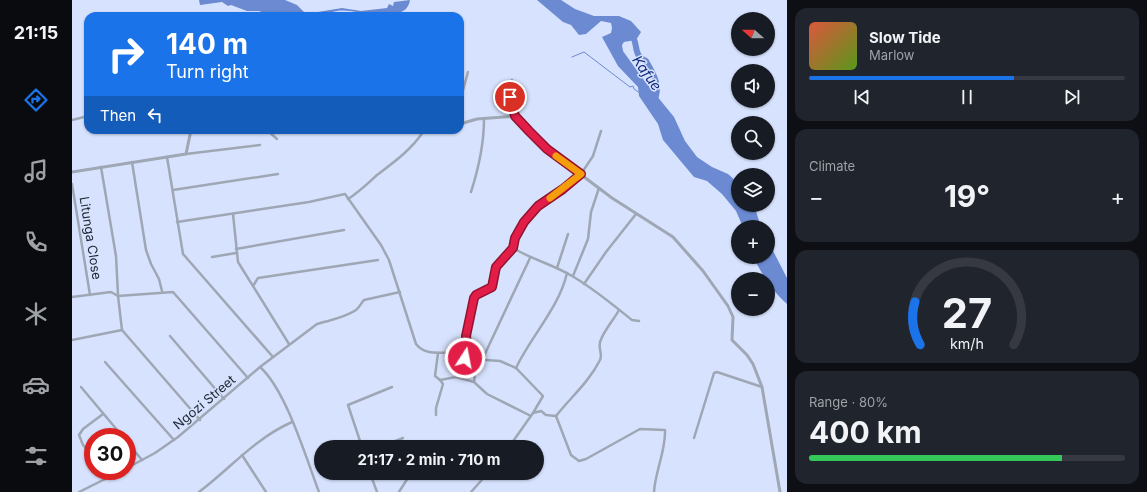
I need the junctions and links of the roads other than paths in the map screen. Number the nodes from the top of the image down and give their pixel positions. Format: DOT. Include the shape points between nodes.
graph roads {
  1 [pos="468,72"];
  2 [pos="512,80"];
  3 [pos="464,86"];
  4 [pos="515,116"];
  5 [pos="84,117"];
  6 [pos="484,119"];
  7 [pos="72,120"];
  8 [pos="464,123"];
  9 [pos="601,130"];
  10 [pos="190,134"];
  11 [pos="271,134"];
  12 [pos="422,134"];
  13 [pos="277,139"];
  14 [pos="260,145"];
  15 [pos="186,154"];
  16 [pos="167,157"];
  17 [pos="132,162"];
  18 [pos="101,167"];
  19 [pos="72,172"];
  20 [pos="278,174"];
  21 [pos="581,174"];
  22 [pos="72,184"];
  23 [pos="599,188"];
  24 [pos="173,190"];
  25 [pos="471,192"];
  26 [pos="348,199"];
  27 [pos="233,214"];
  28 [pos="636,214"];
  29 [pos="177,222"];
  30 [pos="344,230"];
  31 [pos="568,234"];
  32 [pos="513,248"];
  33 [pos="236,251"];
  34 [pos="212,257"];
  35 [pos="530,258"];
  36 [pos="378,260"];
  37 [pos="558,268"];
  38 [pos="567,273"];
  39 [pos="573,276"];
  40 [pos="584,284"];
  41 [pos="253,286"];
  42 [pos="162,291"];
  43 [pos="400,292"];
  44 [pos="90,295"];
  45 [pos="118,296"];
  46 [pos="72,297"];
  47 [pos="619,310"];
  48 [pos="639,321"];
  49 [pos="122,330"];
  50 [pos="170,336"];
  51 [pos="72,340"];
  52 [pos="289,344"];
  53 [pos="438,353"];
  54 [pos="273,356"];
  55 [pos="483,358"];
  56 [pos="472,359"];
  57 [pos="477,359"];
  58 [pos="105,362"];
  59 [pos="260,367"];
  60 [pos="516,368"];
  61 [pos="248,378"];
  62 [pos="440,380"];
  63 [pos="474,382"];
  64 [pos="81,387"];
  65 [pos="392,387"];
  66 [pos="762,387"];
  67 [pos="224,399"];
  68 [pos="103,414"];
  69 [pos="436,415"];
  70 [pos="532,415"];
  71 [pos="556,416"];
  72 [pos="200,420"];
  73 [pos="292,422"];
  74 [pos="84,428"];
  75 [pos="84,428"];
  76 [pos="115,428"];
  77 [pos="403,438"];
  78 [pos="694,438"];
  79 [pos="174,440"];
  80 [pos="360,440"];
  81 [pos="398,440"];
  82 [pos="514,440"];
  83 [pos="84,446"];
  84 [pos="136,453"];
  85 [pos="242,455"];
  86 [pos="142,460"];
  87 [pos="136,463"];
  88 [pos="102,480"];
  89 [pos="373,480"];
  90 [pos="406,480"];
  91 [pos="482,480"];
  92 [pos="79,492"];
  93 [pos="199,492"];
  94 [pos="266,492"];
  95 [pos="319,492"];
  96 [pos="377,492"];
  97 [pos="398,492"];
  98 [pos="471,492"];
  99 [pos="654,492"];
  100 [pos="780,492"];
  1 -- 3 [label="street"];
  2 -- 4 [label="street" via="510,97"];
  4 -- 6 [label="street"];
  4 -- 21 [label="street" via="547,149"];
  5 -- 7 [label="street"];
  6 -- 8 [label="street"];
  6 -- 25 [label="street" via="481,161"];
  9 -- 21 [label="street" via="592,156"];
  10 -- 15 [label="street"];
  11 -- 13 [label="street"];
  12 -- 26 [label="street" via="412,147 364,189"];
  14 -- 15 [label="street"];
  15 -- 16 [label="street"];
  16 -- 17 [label="street"];
  16 -- 24 [label="street"];
  17 -- 18 [label="street"];
  17 -- 42 [label="street" via="146,250"];
  18 -- 19 [label="street"];
  18 -- 45 [label="street" via="116,256"];
  20 -- 24 [label="street"];
  21 -- 23 [label="street"];
  21 -- 32 [label="street" via="534,211 518,231"];
  22 -- 44 [label="street, Litunga Close"];
  23 -- 28 [label="street"];
  23 -- 39 [label="street" via="588,239"];
  24 -- 29 [label="street"];
  26 -- 27 [label="street" via="345,194"];
  26 -- 43 [label="street" via="386,255"];
  27 -- 29 [label="street"];
  27 -- 33 [label="street"];
  28 -- 40 [label="street"];
  28 -- 66 [label="street" via="673,237 708,277 731,311 734,322 732,340 753,364"];
  29 -- 54 [label="street" via="183,254"];
  30 -- 33 [label="street"];
  31 -- 37 [label="street"];
  32 -- 35 [label="street"];
  32 -- 56 [label="street" via="496,267 492,287 474,298 466,336 468,353"];
  33 -- 34 [label="street"];
  33 -- 41 [label="street" via="238,262"];
  35 -- 37 [label="street"];
  35 -- 55 [label="street"];
  36 -- 41 [label="street" via="258,278"];
  37 -- 38 [label="street"];
  38 -- 39 [label="street"];
  38 -- 60 [label="street" via="560,294"];
  39 -- 40 [label="street"];
  40 -- 47 [label="street"];
  41 -- 52 [label="street"];
  42 -- 45 [label="street"];
  42 -- 61 [label="street" via="176,294"];
  43 -- 52 [label="street, Ngozi Street" via="364,300 352,312 328,323 317,324"];
  43 -- 53 [label="street" via="416,344 423,351"];
  44 -- 45 [label="street" via="111,292"];
  44 -- 46 [label="street"];
  45 -- 49 [label="street"];
  47 -- 48 [label="street" via="632,320"];
  47 -- 71 [label="street" via="600,342 602,356 598,364 582,387"];
  49 -- 51 [label="street"];
  49 -- 72 [label="street"];
  50 -- 67 [label="street"];
  52 -- 54 [label="street, Ngozi Street"];
  53 -- 56 [label="street" via="458,354"];
  53 -- 62 [label="street" via="435,376"];
  54 -- 59 [label="street, Ngozi Street"];
  55 -- 57 [label="street"];
  55 -- 60 [label="street" via="500,361"];
  56 -- 57 [label="street"];
  57 -- 63 [label="street"];
  58 -- 79 [label="street"];
  59 -- 61 [label="street, Ngozi Street"];
  59 -- 73 [label="street" via="275,384"];
  60 -- 70 [label="street" via="543,396"];
  61 -- 67 [label="street, Ngozi Street"];
  62 -- 63 [label="street" via="456,377"];
  62 -- 69 [label="street" via="443,384"];
  63 -- 70 [label="street" via="487,394"];
  64 -- 68 [label="street"];
  65 -- 80 [label="street" via="348,405"];
  66 -- 78 [label="street" via="714,373"];
  66 -- 100 [label="street"];
  67 -- 72 [label="street, Ngozi Street"];
  68 -- 75 [label="street"];
  68 -- 76 [label="street"];
  70 -- 71 [label="street" via="541,411"];
  70 -- 82 [label="street"];
  71 -- 99 [label="street" via="570,455 579,461 640,429 665,430"];
  72 -- 79 [label="street, Ngozi Street"];
  73 -- 85 [label="street" via="267,434"];
  73 -- 95 [label="street"];
  74 -- 83 [label="street" via="80,435"];
  77 -- 81 [label="street"];
  79 -- 86 [label="street, Ngozi Street"];
  84 -- 86 [label="street"];
  85 -- 93 [label="street"];
  85 -- 94 [label="street"];
  86 -- 87 [label="street, Ngozi Street"];
  88 -- 92 [label="street"];
  89 -- 96 [label="street"];
  90 -- 97 [label="street"];
  91 -- 98 [label="street"];
}
